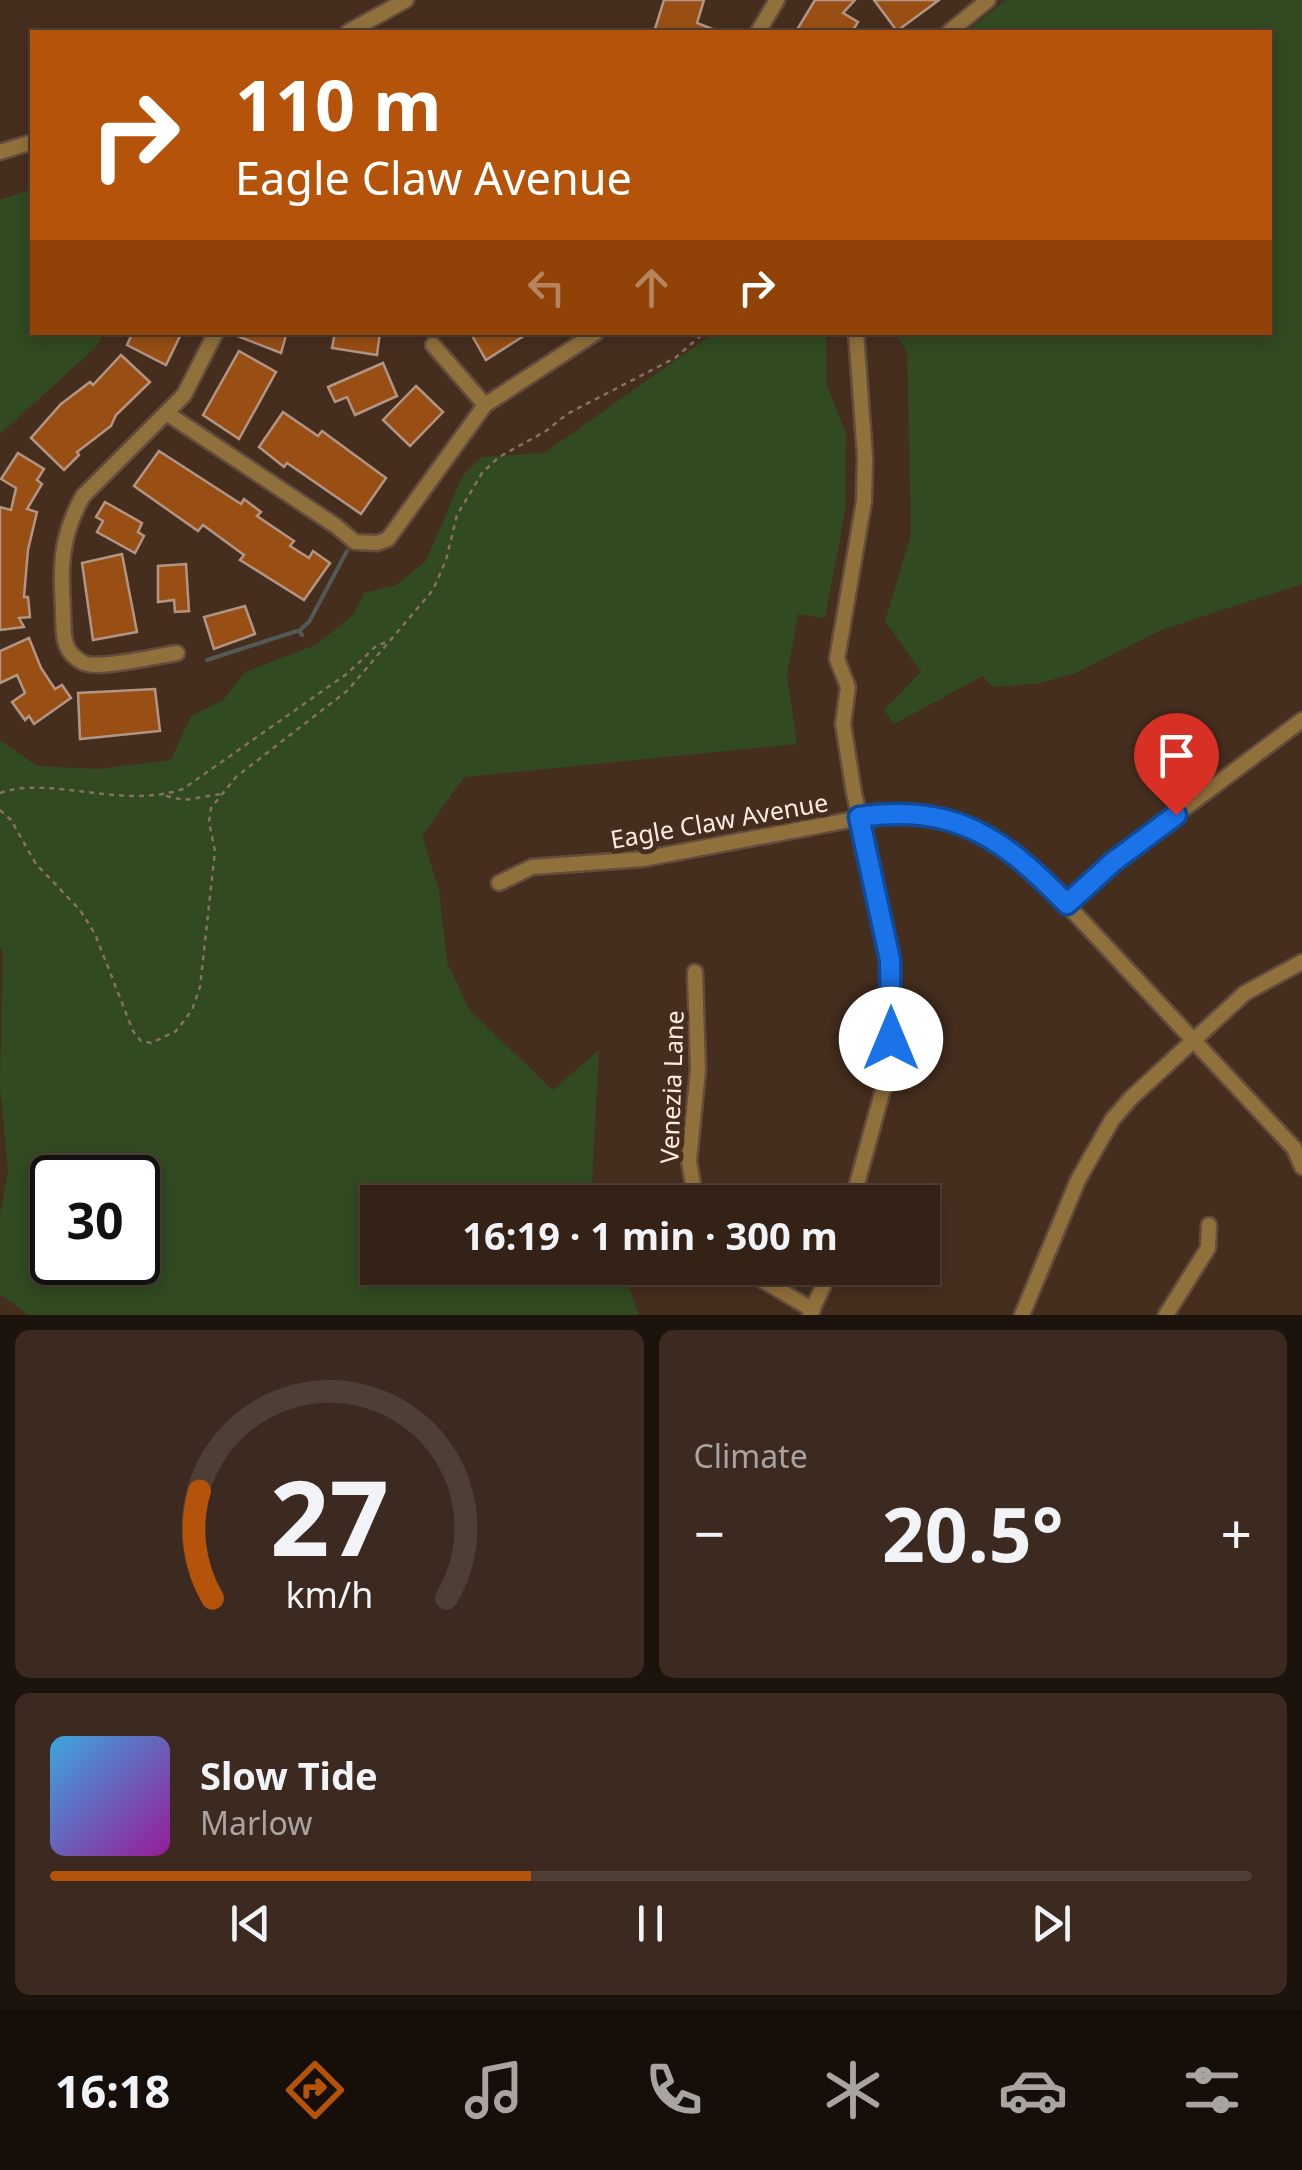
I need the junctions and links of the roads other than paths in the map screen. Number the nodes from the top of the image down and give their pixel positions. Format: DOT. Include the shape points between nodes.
graph roads {
  1 [pos="406,0"];
  2 [pos="777,0"];
  3 [pos="988,0"];
  4 [pos="352,30"];
  5 [pos="759,30"];
  6 [pos="951,30"];
  7 [pos="30,143"];
  8 [pos="0,152"];
  9 [pos="215,335"];
  10 [pos="592,335"];
  11 [pos="856,335"];
  12 [pos="434,345"];
  13 [pos="485,406"];
  14 [pos="168,414"];
  15 [pos="176,654"];
  16 [pos="1302,720"];
  17 [pos="859,817"];
  18 [pos="499,884"];
  19 [pos="1067,904"];
  20 [pos="1302,962"];
  21 [pos="695,972"];
  22 [pos="1194,1038"];
  23 [pos="1298,1150"];
  24 [pos="1302,1167"];
  25 [pos="693,1185"];
  26 [pos="857,1185"];
  27 [pos="1209,1225"];
  28 [pos="769,1285"];
  29 [pos="824,1285"];
  30 [pos="812,1312"];
  31 [pos="1022,1315"];
  32 [pos="1166,1315"];
  1 -- 4 [label="street"];
  2 -- 5 [label="street"];
  3 -- 6 [label="street"];
  7 -- 8 [label="street"];
  9 -- 14 [label="street" via="200,370"];
  10 -- 13 [label="street"];
  11 -- 17 [label="street" via="866,475 837,659 848,687 843,724"];
  12 -- 13 [label="street"];
  13 -- 14 [label="street" via="397,531 366,544"];
  14 -- 15 [label="street" via="83,496 65,536 60,582 63,638 86,664"];
  16 -- 19 [label="street"];
  17 -- 18 [label="street, Eagle Claw Avenue" via="643,859 532,868"];
  17 -- 19 [label="street, Eagle Claw Avenue" via="912,813 964,824 1008,847"];
  17 -- 26 [label="street" via="884,922 892,997 887,1075"];
  19 -- 22 [label="street, Eagle Claw Avenue"];
  20 -- 22 [label="street" via="1244,993"];
  21 -- 25 [label="street, Venezia Lane"];
  22 -- 23 [label="street, Eagle Claw Avenue"];
  22 -- 31 [label="street" via="1131,1098 1096,1144"];
  23 -- 24 [label="street, Eagle Claw Avenue"];
  27 -- 32 [label="street" via="1208,1248"];
  28 -- 30 [label="street"];
  29 -- 30 [label="street"];
}
